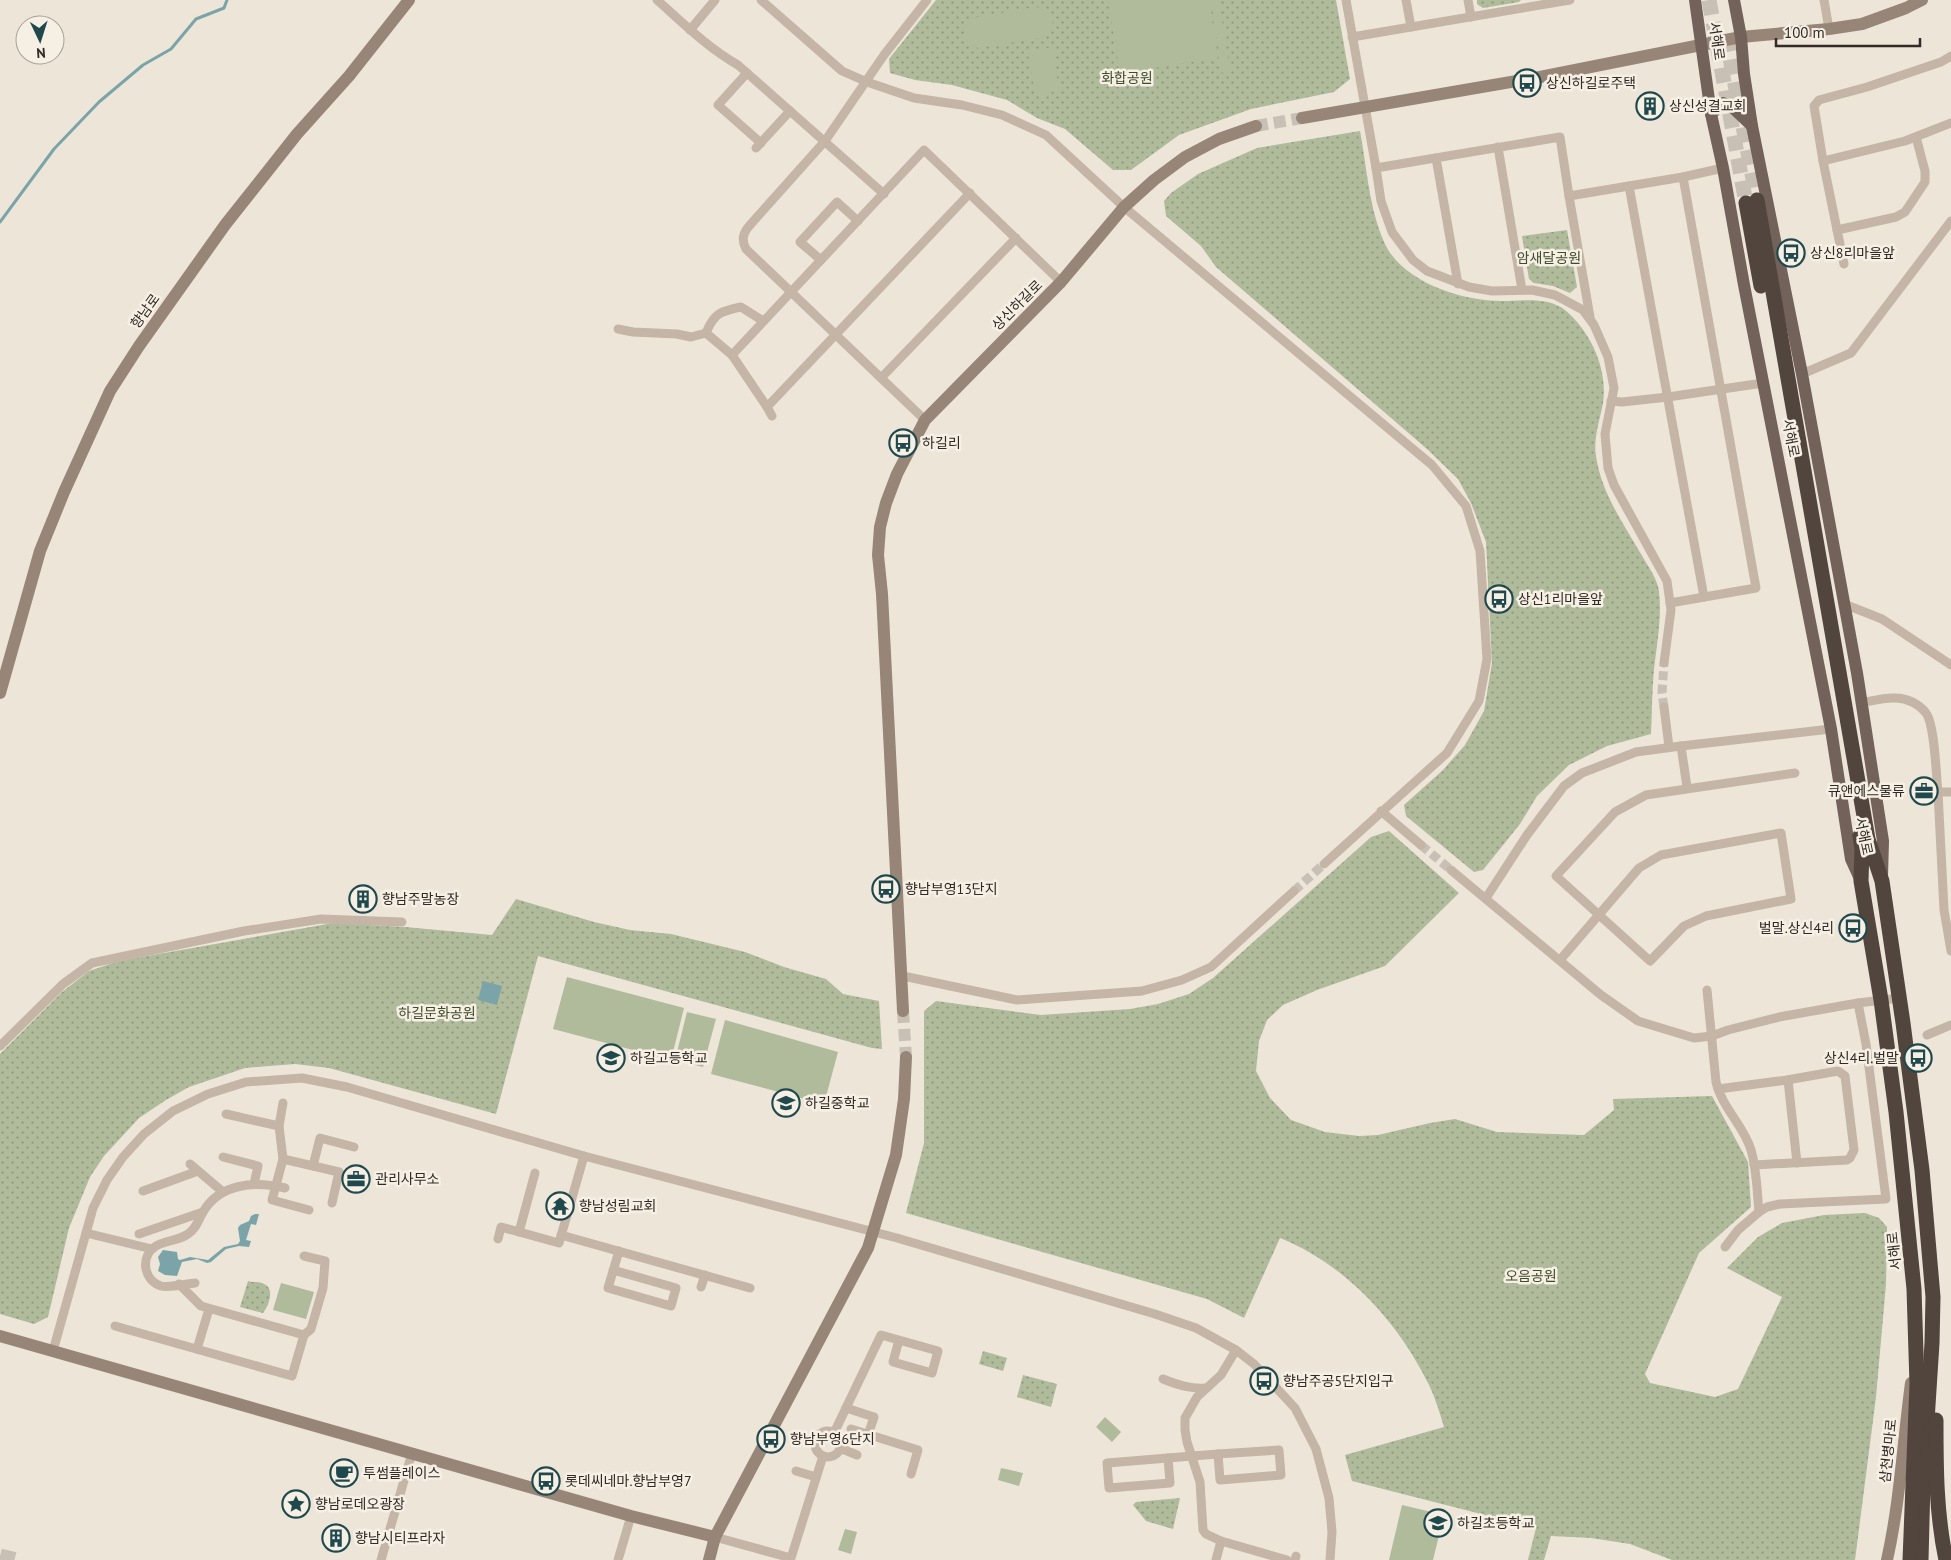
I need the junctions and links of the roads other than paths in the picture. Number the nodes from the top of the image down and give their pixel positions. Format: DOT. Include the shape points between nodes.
graph roads {
  1 [pos="409,0"];
  2 [pos="658,0"];
  3 [pos="715,0"];
  4 [pos="761,0"];
  5 [pos="926,0"];
  6 [pos="1346,0"];
  7 [pos="1406,0"];
  8 [pos="1468,0"];
  9 [pos="1570,0"];
  10 [pos="1695,0"];
  11 [pos="1734,0"];
  12 [pos="1824,0"];
  13 [pos="1922,0"];
  14 [pos="1532,3"];
  15 [pos="1471,17"];
  16 [pos="1411,28"];
  17 [pos="1829,29"];
  18 [pos="690,30"];
  19 [pos="1741,37"];
  20 [pos="1352,38"];
  21 [pos="1702,45"];
  22 [pos="1951,56"];
  23 [pos="747,73"];
  24 [pos="867,82"];
  25 [pos="1364,107"];
  26 [pos="790,111"];
  27 [pos="1711,114"];
  28 [pos="1302,118"];
  29 [pos="1951,123"];
  30 [pos="1256,126"];
  31 [pos="1752,126"];
  32 [pos="1916,137"];
  33 [pos="825,142"];
  34 [pos="1498,147"];
  35 [pos="1436,158"];
  36 [pos="1823,161"];
  37 [pos="1376,168"];
  38 [pos="1723,168"];
  39 [pos="1683,177"];
  40 [pos="1629,186"];
  41 [pos="970,193"];
  42 [pos="884,194"];
  43 [pos="1569,196"];
  44 [pos="1124,207"];
  45 [pos="858,221"];
  46 [pos="1951,221"];
  47 [pos="1837,230"];
  48 [pos="1016,238"];
  49 [pos="821,260"];
  50 [pos="1844,264"];
  51 [pos="1062,282"];
  52 [pos="1458,284"];
  53 [pos="1522,290"];
  54 [pos="791,292"];
  55 [pos="1590,320"];
  56 [pos="762,321"];
  57 [pos="618,329"];
  58 [pos="706,333"];
  59 [pos="835,335"];
  60 [pos="732,355"];
  61 [pos="1802,374"];
  62 [pos="881,378"];
  63 [pos="1763,383"];
  64 [pos="1721,390"];
  65 [pos="1668,397"];
  66 [pos="1612,401"];
  67 [pos="767,406"];
  68 [pos="772,416"];
  69 [pos="925,420"];
  70 [pos="1704,597"];
  71 [pos="1670,603"];
  72 [pos="1844,604"];
  73 [pos="1664,663"];
  74 [pos="1951,665"];
  75 [pos="0,688"];
  76 [pos="1861,703"];
  77 [pos="1664,707"];
  78 [pos="1831,729"];
  79 [pos="1681,746"];
  80 [pos="1669,747"];
  81 [pos="1795,773"];
  82 [pos="1687,787"];
  83 [pos="1938,792"];
  84 [pos="1951,792"];
  85 [pos="1381,811"];
  86 [pos="1421,845"];
  87 [pos="1324,864"];
  88 [pos="1451,870"];
  89 [pos="1861,881"];
  90 [pos="1882,881"];
  91 [pos="1294,891"];
  92 [pos="1486,898"];
  93 [pos="1599,915"];
  94 [pos="402,922"];
  95 [pos="1951,951"];
  96 [pos="1560,960"];
  97 [pos="902,976"];
  98 [pos="1707,990"];
  99 [pos="1900,998"];
  100 [pos="1881,1000"];
  101 [pos="1858,1003"];
  102 [pos="903,1011"];
  103 [pos="1951,1025"];
  104 [pos="1712,1036"];
  105 [pos="1926,1036"];
  106 [pos="0,1046"];
  107 [pos="906,1057"];
  108 [pos="1788,1080"];
  109 [pos="1718,1089"];
  110 [pos="284,1103"];
  111 [pos="226,1114"];
  112 [pos="279,1126"];
  113 [pos="354,1147"];
  114 [pos="584,1156"];
  115 [pos="223,1157"];
  116 [pos="283,1159"];
  117 [pos="1797,1163"];
  118 [pos="190,1164"];
  119 [pos="1754,1165"];
  120 [pos="313,1166"];
  121 [pos="198,1171"];
  122 [pos="535,1173"];
  123 [pos="254,1184"];
  124 [pos="280,1187"];
  125 [pos="143,1190"];
  126 [pos="222,1192"];
  127 [pos="332,1203"];
  128 [pos="309,1210"];
  129 [pos="203,1212"];
  130 [pos="1759,1212"];
  131 [pos="86,1232"];
  132 [pos="519,1232"];
  133 [pos="872,1233"];
  134 [pos="139,1234"];
  135 [pos="561,1235"];
  136 [pos="498,1239"];
  137 [pos="1725,1247"];
  138 [pos="152,1249"];
  139 [pos="619,1251"];
  140 [pos="304,1256"];
  141 [pos="613,1270"];
  142 [pos="704,1275"];
  143 [pos="195,1283"];
  144 [pos="179,1284"];
  145 [pos="701,1287"];
  146 [pos="750,1288"];
  147 [pos="209,1309"];
  148 [pos="115,1326"];
  149 [pos="304,1335"];
  150 [pos="0,1336"];
  151 [pos="899,1340"];
  152 [pos="1932,1343"];
  153 [pos="1917,1346"];
  154 [pos="197,1349"];
  155 [pos="1236,1350"];
  156 [pos="53,1351"];
  157 [pos="1163,1379"];
  158 [pos="1206,1388"];
  159 [pos="846,1408"];
  160 [pos="851,1429"];
  161 [pos="834,1433"];
  162 [pos="868,1434"];
  163 [pos="840,1448"];
  164 [pos="412,1453"];
  165 [pos="1218,1454"];
  166 [pos="857,1455"];
  167 [pos="823,1456"];
  168 [pos="1193,1456"];
  169 [pos="1168,1458"];
  170 [pos="796,1472"];
  171 [pos="911,1474"];
  172 [pos="816,1477"];
  173 [pos="630,1516"];
  174 [pos="715,1537"];
  175 [pos="1221,1541"];
  176 [pos="794,1559"];
  177 [pos="381,1560"];
  178 [pos="618,1560"];
  179 [pos="709,1560"];
  180 [pos="1216,1560"];
  181 [pos="1287,1560"];
  182 [pos="1330,1560"];
  183 [pos="1887,1560"];
  184 [pos="1910,1560"];
  185 [pos="1921,1560"];
  186 [pos="1946,1560"];
  1 -- 75 [label="street, 향남로" via="225,225 110,391 40,551"];
  2 -- 18 [label="street"];
  3 -- 18 [label="street"];
  4 -- 24 [label="street" via="842,71"];
  5 -- 24 [label="street"];
  6 -- 20 [label="street"];
  7 -- 16 [label="street"];
  8 -- 15 [label="street"];
  9 -- 14 [label="street"];
  10 -- 21 [label="main road, 서해로"];
  11 -- 19 [label="main road, 서해로"];
  12 -- 17 [label="street"];
  13 -- 17 [label="street" via="1862,24"];
  14 -- 15 [label="street"];
  15 -- 16 [label="street"];
  16 -- 20 [label="street"];
  17 -- 19 [label="street"];
  18 -- 23 [label="street"];
  19 -- 21 [label="street"];
  19 -- 31 [label="main road, 서해로"];
  20 -- 25 [label="street"];
  21 -- 25 [label="street"];
  21 -- 27 [label="main road, 서해로"];
  22 -- 36 [label="street" via="1867,87 1819,100 1814,106"];
  23 -- 26 [label="street"];
  23 -- 26 [label="street" via="718,104 759,146"];
  24 -- 33 [label="street"];
  24 -- 44 [label="street" via="914,98 1002,115 1046,135"];
  25 -- 28 [label="street"];
  25 -- 37 [label="street"];
  26 -- 33 [label="street"];
  27 -- 31 [label="main road" via="1723,103"];
  27 -- 38 [label="main road, 서해로"];
  29 -- 32 [label="street"];
  30 -- 44 [label="street, 상신하길로" via="1219,139 1185,157"];
  31 -- 61 [label="main road, 서해로"];
  32 -- 36 [label="street"];
  32 -- 47 [label="street" via="1925,182 1905,212 1896,218"];
  33 -- 42 [label="street"];
  33 -- 54 [label="street" via="750,225 743,237 746,249"];
  34 -- 35 [label="street"];
  34 -- 43 [label="street" via="1560,136"];
  34 -- 53 [label="street"];
  35 -- 37 [label="street"];
  35 -- 52 [label="street"];
  36 -- 47 [label="street"];
  37 -- 52 [label="street" via="1381,201 1392,232 1401,246 1427,271"];
  38 -- 39 [label="street"];
  38 -- 63 [label="main road, 서해로"];
  39 -- 40 [label="street"];
  39 -- 64 [label="street"];
  40 -- 43 [label="street"];
  40 -- 65 [label="street"];
  41 -- 42 [label="street" via="924,150"];
  41 -- 48 [label="street"];
  41 -- 59 [label="street"];
  42 -- 45 [label="street"];
  43 -- 55 [label="street"];
  44 -- 51 [label="street, 상신하길로"];
  44 -- 85 [label="street" via="1432,465 1466,506 1480,551 1487,659 1479,701 1448,753"];
  45 -- 49 [label="street"];
  45 -- 49 [label="street" via="837,202 800,242"];
  46 -- 61 [label="street" via="1851,353"];
  47 -- 50 [label="street"];
  48 -- 51 [label="street"];
  48 -- 62 [label="street"];
  49 -- 54 [label="street"];
  51 -- 69 [label="street, 상신하길로"];
  52 -- 53 [label="street" via="1492,291"];
  53 -- 55 [label="street" via="1555,295 1583,310"];
  54 -- 56 [label="street"];
  54 -- 59 [label="street"];
  55 -- 66 [label="street" via="1610,365 1614,388"];
  56 -- 58 [label="street" via="741,307 722,311 711,321"];
  56 -- 60 [label="street"];
  57 -- 58 [label="street" via="691,337"];
  58 -- 60 [label="street"];
  59 -- 62 [label="street"];
  59 -- 67 [label="street"];
  60 -- 67 [label="street"];
  61 -- 72 [label="main road, 서해로"];
  62 -- 69 [label="street"];
  63 -- 64 [label="street"];
  63 -- 78 [label="main road, 서해로"];
  64 -- 65 [label="street"];
  64 -- 70 [label="street" via="1756,588"];
  65 -- 66 [label="street"];
  65 -- 70 [label="street"];
  66 -- 71 [label="street" via="1605,434 1608,468 1614,485 1667,581"];
  67 -- 68 [label="street"];
  69 -- 97 [label="street, 상신하길로" via="886,503 878,555"];
  70 -- 71 [label="street"];
  71 -- 73 [label="street"];
  72 -- 74 [label="street" via="1882,619"];
  72 -- 76 [label="main road, 서해로"];
  76 -- 83 [label="street" via="1906,699 1927,714"];
  76 -- 90 [label="main road, 서해로" via="1883,840"];
  77 -- 80 [label="street"];
  78 -- 79 [label="street"];
  78 -- 89 [label="main road, 서해로" via="1851,859"];
  79 -- 80 [label="street"];
  79 -- 82 [label="street"];
  80 -- 92 [label="street" via="1636,752 1582,773 1564,786"];
  81 -- 82 [label="street"];
  82 -- 93 [label="street" via="1646,794 1615,812 1556,876"];
  83 -- 84 [label="street"];
  83 -- 95 [label="street" via="1944,910"];
  85 -- 86 [label="street"];
  85 -- 87 [label="street"];
  88 -- 92 [label="street"];
  89 -- 90 [label="highway, 서해로" via="1862,848 1834,672 1751,201 1868,839"];
  89 -- 100 [label="highway, 서해로"];
  90 -- 99 [label="highway, 서해로"];
  91 -- 97 [label="street" via="1211,967 1182,980 1142,991 1017,1000"];
  92 -- 96 [label="street"];
  93 -- 93 [label="street" via="1639,868 1661,854 1781,832 1791,899 1706,916 1684,926 1650,961"];
  93 -- 96 [label="street"];
  94 -- 106 [label="street" via="334,919 278,925 92,963 62,984"];
  96 -- 104 [label="street" via="1638,1021 1694,1038"];
  97 -- 102 [label="street, 상신하길로"];
  98 -- 104 [label="street"];
  99 -- 100 [label="street"];
  99 -- 152 [label="highway, 서해로" via="1922,1170 1933,1297"];
  100 -- 101 [label="street"];
  100 -- 153 [label="highway, 서해로" via="1910,1243"];
  101 -- 104 [label="street" via="1778,1017"];
  101 -- 130 [label="street" via="1886,1199 1780,1204"];
  103 -- 105 [label="street"];
  104 -- 109 [label="street"];
  107 -- 133 [label="street" via="896,1155"];
  108 -- 109 [label="street"];
  108 -- 117 [label="street"];
  108 -- 117 [label="street" via="1838,1071 1843,1073 1853,1140 1853,1155 1846,1160"];
  109 -- 119 [label="street" via="1751,1150"];
  110 -- 112 [label="street"];
  111 -- 112 [label="street"];
  112 -- 116 [label="street"];
  113 -- 120 [label="street" via="321,1135"];
  114 -- 131 [label="street" via="348,1087 302,1078 246,1082 208,1094 182,1107 144,1134 107,1180"];
  114 -- 133 [label="street"];
  114 -- 135 [label="street"];
  115 -- 123 [label="street" via="258,1166"];
  116 -- 120 [label="street"];
  116 -- 124 [label="street"];
  117 -- 119 [label="street"];
  118 -- 121 [label="street"];
  119 -- 130 [label="street"];
  120 -- 127 [label="street" via="339,1172"];
  121 -- 125 [label="street"];
  121 -- 126 [label="street"];
  122 -- 132 [label="street"];
  123 -- 124 [label="street"];
  123 -- 126 [label="street"];
  124 -- 128 [label="street" via="272,1200"];
  126 -- 129 [label="street"];
  129 -- 134 [label="street"];
  129 -- 138 [label="street" via="189,1234"];
  130 -- 137 [label="street" via="1734,1234"];
  131 -- 138 [label="street"];
  131 -- 156 [label="street"];
  132 -- 135 [label="street" via="559,1243"];
  132 -- 136 [label="street" via="501,1227"];
  133 -- 155 [label="street" via="1155,1314 1196,1328"];
  133 -- 174 [label="street" via="862,1259"];
  135 -- 139 [label="street"];
  138 -- 144 [label="street" via="145,1265 150,1278 162,1286"];
  139 -- 141 [label="street"];
  139 -- 142 [label="street"];
  140 -- 149 [label="street" via="325,1261 323,1288 311,1329"];
  141 -- 141 [label="street" via="608,1288 671,1306 676,1288"];
  142 -- 145 [label="street"];
  142 -- 146 [label="street"];
  143 -- 144 [label="street"];
  144 -- 147 [label="street" via="195,1302"];
  147 -- 149 [label="street"];
  147 -- 154 [label="street"];
  148 -- 154 [label="street"];
  149 -- 154 [label="street" via="292,1376"];
  150 -- 156 [label="street"];
  151 -- 151 [label="street" via="938,1351 932,1373 893,1362"];
  151 -- 159 [label="street" via="881,1335"];
  152 -- 185 [label="highway, 서해로"];
  152 -- 186 [label="highway" via="1936,1484"];
  153 -- 183 [label="street, 삼천병마로"];
  153 -- 184 [label="highway, 서해로"];
  155 -- 158 [label="street" via="1221,1375"];
  155 -- 182 [label="street" via="1254,1364 1295,1408 1316,1449 1329,1498"];
  156 -- 164 [label="street"];
  157 -- 158 [label="street" via="1194,1389"];
  158 -- 168 [label="street" via="1185,1418 1186,1436"];
  159 -- 161 [label="street"];
  159 -- 162 [label="street" via="874,1417"];
  160 -- 162 [label="street"];
  161 -- 163 [label="street" via="840,1440"];
  161 -- 167 [label="street" via="824,1432 815,1440 816,1448"];
  162 -- 171 [label="street" via="918,1450"];
  163 -- 166 [label="street"];
  163 -- 167 [label="street" via="834,1455"];
  164 -- 173 [label="street"];
  164 -- 177 [label="street"];
  165 -- 165 [label="street" via="1220,1480 1281,1475 1279,1450"];
  165 -- 168 [label="street"];
  167 -- 172 [label="street"];
  168 -- 169 [label="street"];
  168 -- 175 [label="street" via="1200,1482 1204,1530"];
  169 -- 169 [label="street" via="1170,1483 1108,1490 1107,1462"];
  170 -- 172 [label="street"];
  172 -- 176 [label="street"];
  173 -- 174 [label="street"];
  173 -- 178 [label="street"];
  174 -- 176 [label="street"];
  174 -- 179 [label="street"];
  175 -- 180 [label="street"];
  175 -- 181 [label="street"];
}
